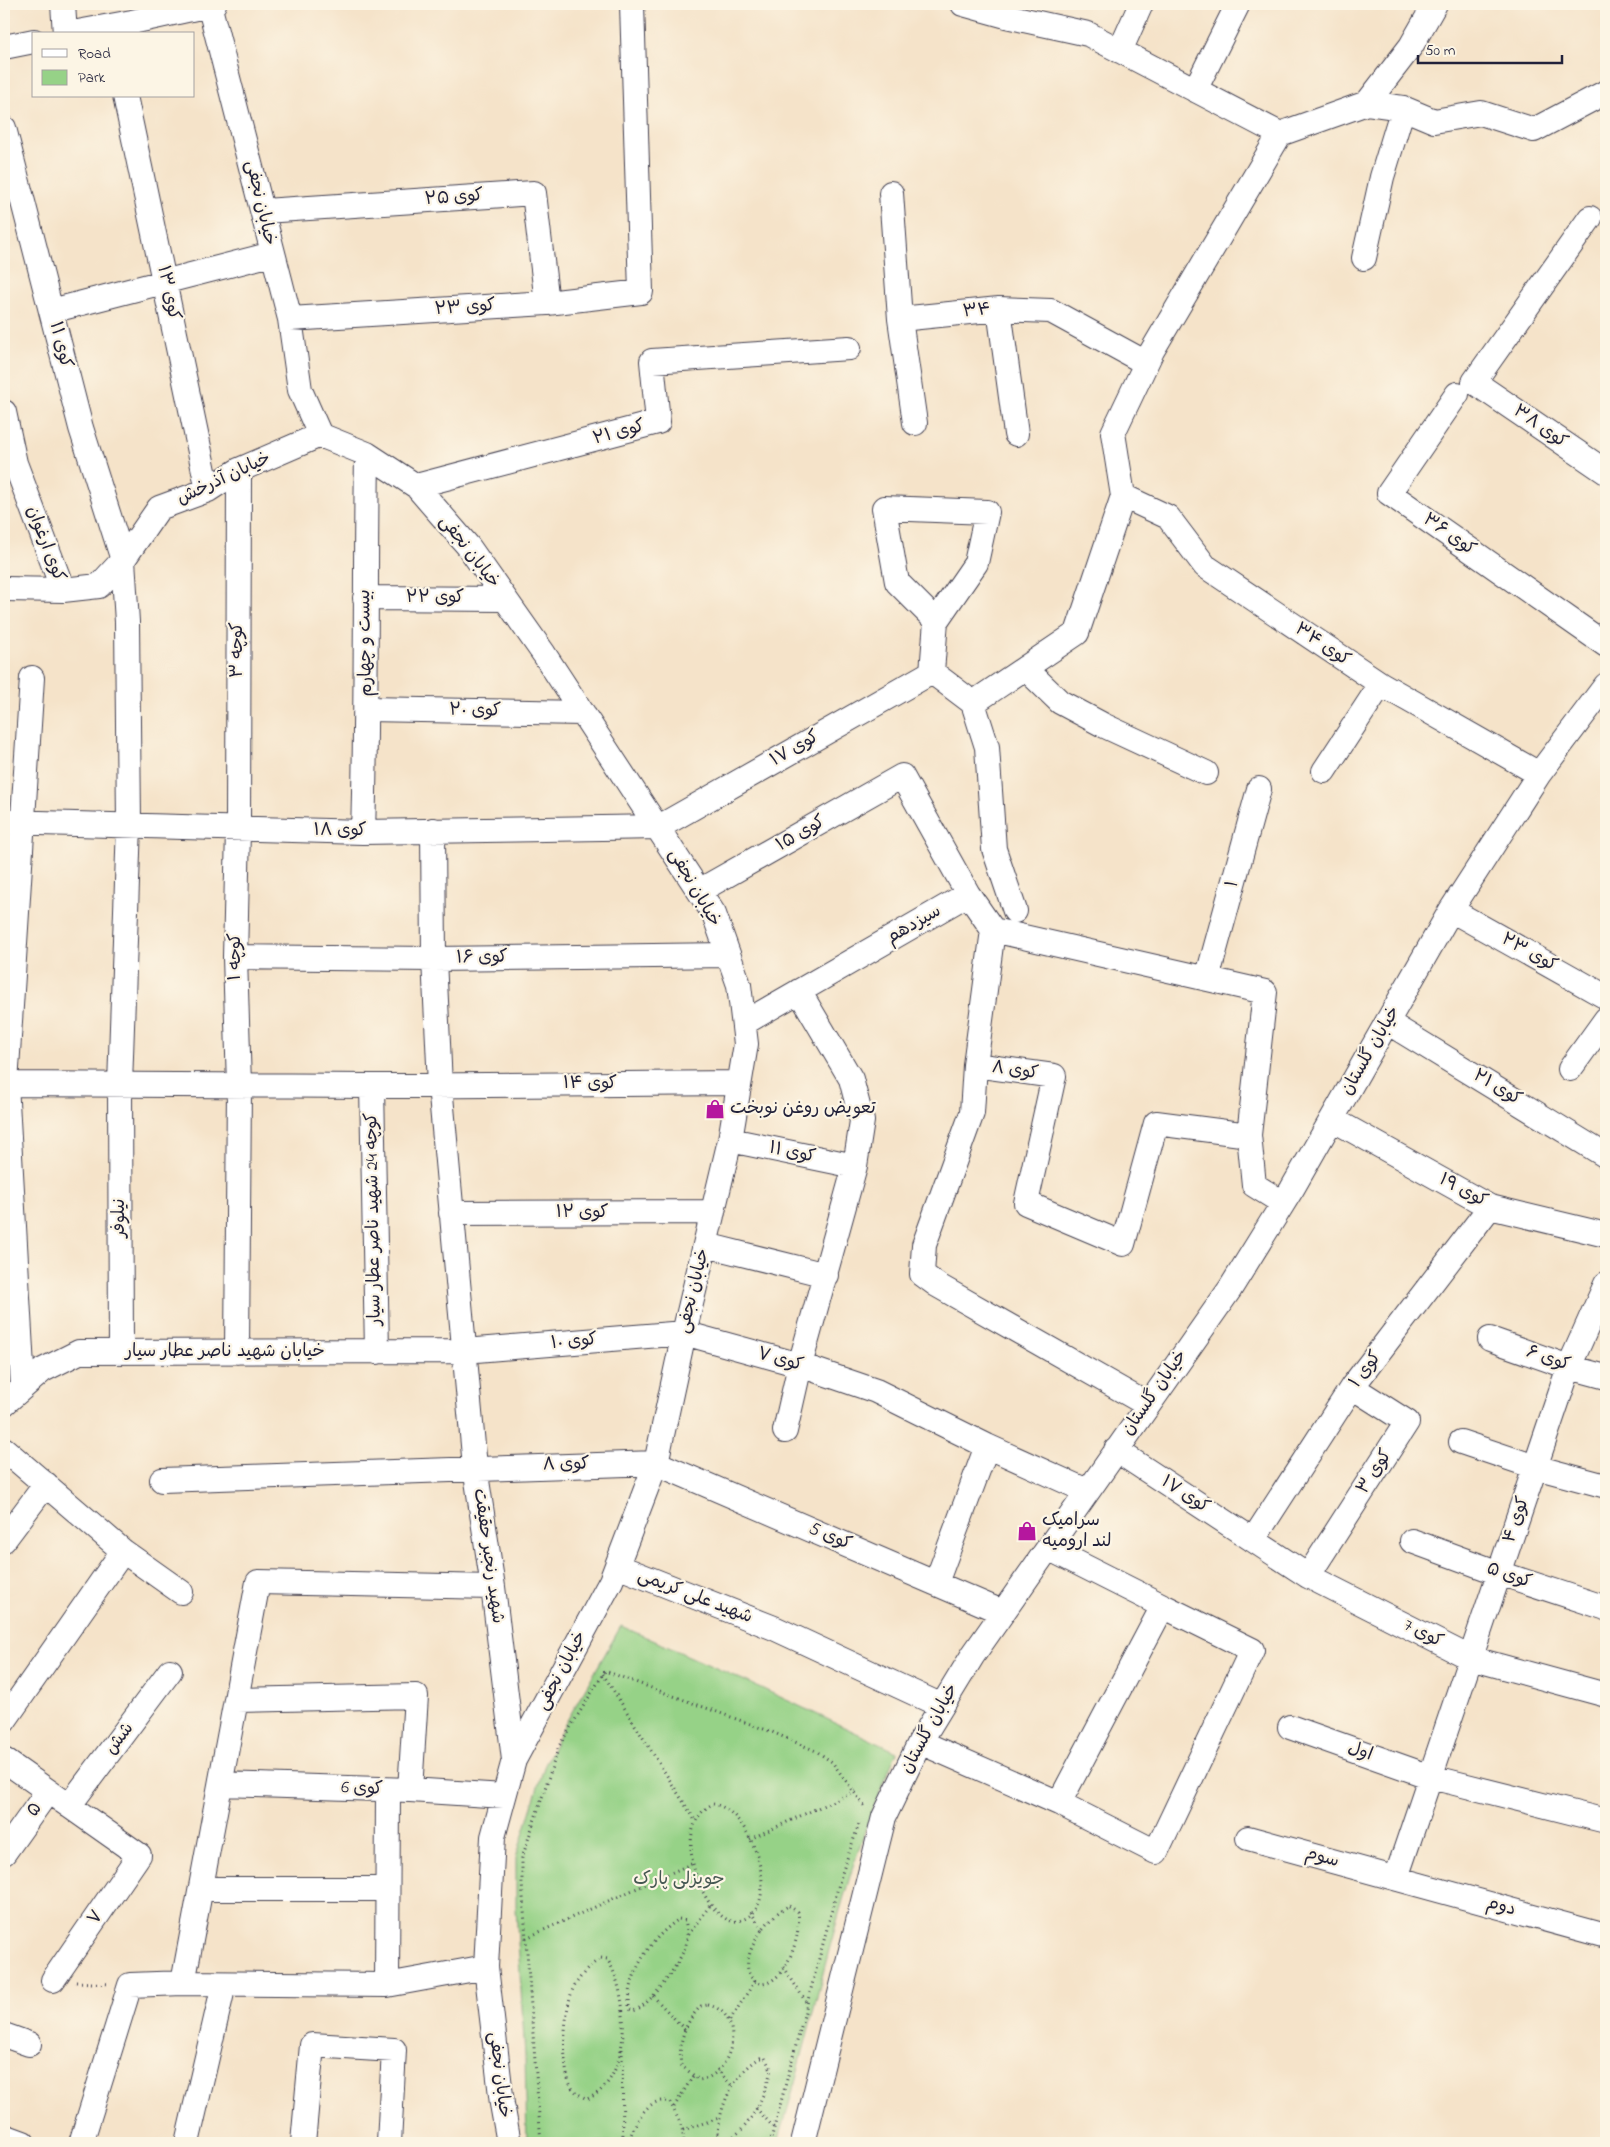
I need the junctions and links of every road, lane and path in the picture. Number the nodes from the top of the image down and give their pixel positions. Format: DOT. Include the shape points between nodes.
graph roads {
  1 [pos="63,4"];
  2 [pos="211,4"];
  3 [pos="632,4"];
  4 [pos="963,4"];
  5 [pos="1142,4"];
  6 [pos="1238,4"];
  7 [pos="1436,4"];
  8 [pos="121,22"];
  9 [pos="66,32"];
  10 [pos="75,32"];
  11 [pos="32,40"];
  12 [pos="4,47"];
  13 [pos="1120,51"];
  14 [pos="1194,90"];
  15 [pos="1606,92"];
  16 [pos="125,98"];
  17 [pos="1367,103"];
  18 [pos="1404,108"];
  19 [pos="4,128"];
  20 [pos="1280,134"];
  21 [pos="891,193"];
  22 [pos="264,211"];
  23 [pos="1590,218"];
  24 [pos="272,254"];
  25 [pos="1364,258"];
  26 [pos="165,281"];
  27 [pos="547,303"];
  28 [pos="998,309"];
  29 [pos="51,311"];
  30 [pos="290,319"];
  31 [pos="900,319"];
  32 [pos="849,348"];
  33 [pos="1146,363"];
  34 [pos="1466,388"];
  35 [pos="4,412"];
  36 [pos="915,423"];
  37 [pos="1016,434"];
  38 [pos="320,435"];
  39 [pos="367,454"];
  40 [pos="9,464"];
  41 [pos="239,470"];
  42 [pos="1606,472"];
  43 [pos="416,486"];
  44 [pos="208,490"];
  45 [pos="1123,496"];
  46 [pos="123,560"];
  47 [pos="4,589"];
  48 [pos="63,590"];
  49 [pos="365,598"];
  50 [pos="505,598"];
  51 [pos="936,621"];
  52 [pos="1606,645"];
  53 [pos="1025,668"];
  54 [pos="932,672"];
  55 [pos="32,678"];
  56 [pos="1381,684"];
  57 [pos="1606,686"];
  58 [pos="973,703"];
  59 [pos="367,709"];
  60 [pos="583,713"];
  61 [pos="1324,771"];
  62 [pos="1206,773"];
  63 [pos="1539,774"];
  64 [pos="1259,789"];
  65 [pos="13,823"];
  66 [pos="129,824"];
  67 [pos="659,827"];
  68 [pos="238,830"];
  69 [pos="433,830"];
  70 [pos="363,832"];
  71 [pos="699,891"];
  72 [pos="968,894"];
  73 [pos="1451,910"];
  74 [pos="1015,912"];
  75 [pos="994,930"];
  76 [pos="728,955"];
  77 [pos="235,957"];
  78 [pos="434,959"];
  79 [pos="1208,979"];
  80 [pos="799,991"];
  81 [pos="1606,997"];
  82 [pos="1606,1019"];
  83 [pos="1387,1022"];
  84 [pos="744,1023"];
  85 [pos="975,1065"];
  86 [pos="1570,1069"];
  87 [pos="740,1083"];
  88 [pos="5,1084"];
  89 [pos="239,1084"];
  90 [pos="120,1085"];
  91 [pos="440,1085"];
  92 [pos="372,1086"];
  93 [pos="1332,1119"];
  94 [pos="1249,1135"];
  95 [pos="730,1140"];
  96 [pos="1606,1156"];
  97 [pos="855,1166"];
  98 [pos="1283,1203"];
  99 [pos="1490,1207"];
  100 [pos="714,1212"];
  101 [pos="451,1213"];
  102 [pos="1606,1235"];
  103 [pos="706,1245"];
  104 [pos="826,1275"];
  105 [pos="1606,1284"];
  106 [pos="684,1334"];
  107 [pos="1490,1338"];
  108 [pos="464,1351"];
  109 [pos="120,1352"];
  110 [pos="237,1352"];
  111 [pos="377,1352"];
  112 [pos="800,1365"];
  113 [pos="1569,1367"];
  114 [pos="1606,1377"];
  115 [pos="23,1386"];
  116 [pos="1352,1387"];
  117 [pos="4,1404"];
  118 [pos="1148,1404"];
  119 [pos="785,1431"];
  120 [pos="1461,1442"];
  121 [pos="987,1446"];
  122 [pos="4,1449"];
  123 [pos="1116,1450"];
  124 [pos="656,1463"];
  125 [pos="1535,1467"];
  126 [pos="475,1468"];
  127 [pos="162,1480"];
  128 [pos="46,1484"];
  129 [pos="1606,1486"];
  130 [pos="1087,1491"];
  131 [pos="4,1540"];
  132 [pos="1254,1540"];
  133 [pos="1412,1541"];
  134 [pos="1048,1548"];
  135 [pos="123,1550"];
  136 [pos="617,1566"];
  137 [pos="1500,1573"];
  138 [pos="1308,1576"];
  139 [pos="936,1583"];
  140 [pos="493,1587"];
  141 [pos="181,1592"];
  142 [pos="1163,1606"];
  143 [pos="1606,1608"];
  144 [pos="1002,1612"];
  145 [pos="1470,1658"];
  146 [pos="170,1671"];
  147 [pos="602,1674"];
  148 [pos="1606,1694"];
  149 [pos="236,1700"];
  150 [pos="942,1706"];
  151 [pos="4,1721"];
  152 [pos="1290,1727"];
  153 [pos="920,1742"];
  154 [pos="4,1760"];
  155 [pos="514,1760"];
  156 [pos="1431,1777"];
  157 [pos="221,1784"];
  158 [pos="399,1790"];
  159 [pos="48,1791"];
  160 [pos="855,1791"];
  161 [pos="504,1796"];
  162 [pos="1059,1803"];
  163 [pos="69,1806"];
  164 [pos="1606,1821"];
  165 [pos="696,1822"];
  166 [pos="1248,1838"];
  167 [pos="750,1839"];
  168 [pos="4,1853"];
  169 [pos="693,1863"];
  170 [pos="1396,1878"];
  171 [pos="201,1888"];
  172 [pos="387,1889"];
  173 [pos="712,1904"];
  174 [pos="751,1912"];
  175 [pos="762,1930"];
  176 [pos="1606,1936"];
  177 [pos="687,1937"];
  178 [pos="526,1938"];
  179 [pos="486,1967"];
  180 [pos="784,1967"];
  181 [pos="53,1980"];
  182 [pos="755,1981"];
  183 [pos="183,1984"];
  184 [pos="224,1984"];
  185 [pos="387,1985"];
  186 [pos="130,1986"];
  187 [pos="653,1996"];
  188 [pos="808,2004"];
  189 [pos="729,2020"];
  190 [pos="685,2030"];
  191 [pos="4,2034"];
  192 [pos="622,2035"];
  193 [pos="29,2044"];
  194 [pos="717,2070"];
  195 [pos="693,2076"];
  196 [pos="733,2087"];
  197 [pos="674,2107"];
  198 [pos="756,2108"];
  199 [pos="719,2117"];
  200 [pos="775,2129"];
  201 [pos="683,2130"];
  202 [pos="4,2136"];
  203 [pos="23,2143"];
  204 [pos="81,2143"];
  205 [pos="187,2143"];
  206 [pos="303,2143"];
  207 [pos="389,2143"];
  208 [pos="509,2143"];
  209 [pos="541,2143"];
  210 [pos="623,2143"];
  211 [pos="628,2143"];
  212 [pos="684,2143"];
  213 [pos="770,2143"];
  214 [pos="803,2143"];
  1 -- 9 [label="street"];
  2 -- 8 [label="street"];
  2 -- 22 [label="street, خیابان نجفی"];
  3 -- 27 [label="street, کوی ۲۳" via="641,292"];
  4 -- 13 [label="street" via="1088,34"];
  5 -- 13 [label="street"];
  6 -- 14 [label="street"];
  7 -- 17 [label="street" via="1410,46"];
  8 -- 10 [label="street"];
  11 -- 12 [label="street"];
  13 -- 14 [label="street"];
  14 -- 20 [label="street"];
  15 -- 18 [label="street" via="1534,130 1481,112 1434,120"];
  16 -- 26 [label="street, کوی ۱۳"];
  17 -- 18 [label="street"];
  17 -- 20 [label="street"];
  18 -- 25 [label="street" via="1382,177"];
  19 -- 29 [label="street, کوی ۱۱"];
  20 -- 33 [label="street"];
  21 -- 31 [label="street"];
  22 -- 24 [label="street, خیابان نجفی"];
  22 -- 27 [label="street, کوی ۲۵" via="534,193"];
  23 -- 34 [label="street"];
  24 -- 26 [label="street"];
  24 -- 30 [label="street, خیابان نجفی"];
  26 -- 29 [label="street"];
  26 -- 44 [label="street, کوی ۱۳"];
  27 -- 30 [label="street, کوی ۲۳"];
  28 -- 31 [label="street, ۳۴"];
  28 -- 33 [label="street, ۳۴" via="1051,311"];
  28 -- 37 [label="street"];
  29 -- 46 [label="street, کوی ۱۱" via="81,428"];
  30 -- 38 [label="street, خیابان نجفی" via="300,390"];
  31 -- 36 [label="street"];
  32 -- 43 [label="street, کوی ۲۱" via="652,361 658,422"];
  33 -- 45 [label="street" via="1113,434"];
  34 -- 42 [label="street, کوی ۳۸"];
  34 -- 52 [label="street, کوی ۳۶" via="1389,493"];
  35 -- 40 [label="street, کوی ارغوان"];
  38 -- 39 [label="street, خیابان نجفی"];
  38 -- 41 [label="street, خیابان آذرخش"];
  39 -- 43 [label="street, خیابان نجفی"];
  39 -- 49 [label="street, بیست و چهارم"];
  40 -- 48 [label="street, کوی ارغوان"];
  41 -- 44 [label="street, خیابان آذرخش"];
  41 -- 68 [label="street, کوچه ۳"];
  43 -- 50 [label="street, خیابان نجفی" via="468,546"];
  44 -- 46 [label="street, خیابان آذرخش" via="159,508"];
  45 -- 53 [label="street" via="1077,633"];
  45 -- 56 [label="street, کوی ۳۴" via="1168,518 1205,566"];
  46 -- 48 [label="street, خیابان آذرخش" via="99,586"];
  46 -- 66 [label="street, کوی ۱۱" via="127,622"];
  47 -- 48 [label="street, خیابان آذرخش"];
  49 -- 50 [label="street, کوی ۲۲"];
  49 -- 59 [label="street, بیست و چهارم"];
  50 -- 60 [label="street, خیابان نجفی"];
  51 -- 51 [label="street" via="897,582 884,508 987,512 976,563"];
  51 -- 54 [label="street"];
  53 -- 58 [label="street"];
  53 -- 62 [label="street" via="1060,702"];
  54 -- 58 [label="street"];
  54 -- 67 [label="street, کوی ۱۷"];
  55 -- 65 [label="street"];
  56 -- 61 [label="street"];
  56 -- 63 [label="street, کوی ۳۴"];
  57 -- 63 [label="street, خیابان گلستان"];
  58 -- 74 [label="street" via="987,747 994,850"];
  59 -- 60 [label="street, کوی ۲۰"];
  59 -- 70 [label="street, بیست و چهارم"];
  60 -- 67 [label="street, خیابان نجفی"];
  63 -- 73 [label="street, خیابان گلستان"];
  64 -- 79 [label="street, ۱"];
  65 -- 66 [label="street, کوی ۱۸"];
  65 -- 88 [label="street"];
  66 -- 68 [label="street, کوی ۱۸"];
  66 -- 90 [label="street, نیلوفر"];
  67 -- 69 [label="street, کوی ۱۸"];
  67 -- 71 [label="street, خیابان نجفی"];
  68 -- 70 [label="street, کوی ۱۸"];
  68 -- 77 [label="street, کوچه ۱"];
  69 -- 70 [label="street, کوی ۱۸"];
  69 -- 78 [label="street, شهید رنجبر حقیقت"];
  71 -- 72 [label="street, کوی ۱۵" via="902,776"];
  71 -- 76 [label="street, خیابان نجفی" via="714,914"];
  72 -- 75 [label="street"];
  72 -- 80 [label="street, سیزدهم"];
  73 -- 81 [label="street, کوی ۲۳"];
  73 -- 83 [label="street, خیابان گلستان"];
  75 -- 79 [label="street"];
  75 -- 85 [label="street"];
  76 -- 78 [label="street, کوی ۱۶"];
  76 -- 84 [label="street, خیابان نجفی" via="739,985"];
  77 -- 78 [label="street, کوی ۱۶"];
  77 -- 89 [label="street, کوچه ۱"];
  78 -- 91 [label="street, شهید رنجبر حقیقت"];
  79 -- 94 [label="street" via="1265,992"];
  80 -- 84 [label="street, سیزدهم"];
  80 -- 97 [label="street" via="851,1079 862,1121"];
  82 -- 86 [label="street"];
  83 -- 93 [label="street, خیابان گلستان"];
  83 -- 96 [label="street, کوی ۲۱"];
  84 -- 87 [label="street, خیابان نجفی" via="746,1044"];
  85 -- 94 [label="street, کوی ۸" via="1054,1076 1026,1203 1123,1244 1156,1123"];
  85 -- 118 [label="street" via="972,1113 924,1245 922,1274"];
  87 -- 91 [label="street, کوی ۱۴"];
  87 -- 95 [label="street, خیابان نجفی"];
  88 -- 90 [label="street, کوی ۱۴"];
  88 -- 115 [label="street"];
  89 -- 90 [label="street, کوی ۱۴"];
  89 -- 92 [label="street, کوی ۱۴"];
  89 -- 110 [label="street, کوچه ۱"];
  90 -- 109 [label="street, نیلوفر"];
  91 -- 92 [label="street, کوی ۱۴"];
  91 -- 101 [label="street, شهید رنجبر حقیقت"];
  92 -- 111 [label="street, کوچه 24 شهید ناصر عطار سیار"];
  93 -- 98 [label="street, خیابان گلستان"];
  93 -- 99 [label="street, کوی ۱۹"];
  94 -- 98 [label="street" via="1254,1185"];
  95 -- 97 [label="street, کوی ۱۱"];
  95 -- 100 [label="street, خیابان نجفی"];
  97 -- 104 [label="street"];
  98 -- 118 [label="street, خیابان گلستان" via="1230,1289"];
  99 -- 102 [label="street, کوی ۱۹"];
  99 -- 116 [label="street, کوی ۱"];
  100 -- 101 [label="street, کوی ۱۲"];
  100 -- 103 [label="street, خیابان نجفی"];
  101 -- 108 [label="street, شهید رنجبر حقیقت"];
  103 -- 104 [label="street"];
  103 -- 106 [label="street, خیابان نجفی"];
  104 -- 112 [label="street"];
  105 -- 113 [label="street, کوی ۴"];
  106 -- 108 [label="street, کوی ۱۰"];
  106 -- 112 [label="street, کوی ۷"];
  106 -- 124 [label="street, خیابان نجفی"];
  107 -- 113 [label="street, کوی ۶"];
  108 -- 111 [label="street, خیابان شهید ناصر عطار سیار"];
  108 -- 126 [label="street, شهید رنجبر حقیقت"];
  109 -- 110 [label="street, خیابان شهید ناصر عطار سیار"];
  109 -- 115 [label="street, خیابان شهید ناصر عطار سیار" via="79,1352 43,1370"];
  110 -- 111 [label="street, خیابان شهید ناصر عطار سیار"];
  112 -- 119 [label="street"];
  112 -- 121 [label="street, کوی ۷" via="876,1391"];
  113 -- 114 [label="street, کوی ۶"];
  113 -- 125 [label="street, کوی ۴"];
  115 -- 117 [label="street, خیابان شهید ناصر عطار سیار"];
  116 -- 132 [label="street, کوی ۱"];
  116 -- 138 [label="street, کوی ۳" via="1407,1422"];
  118 -- 123 [label="street, خیابان گلستان"];
  120 -- 125 [label="street"];
  121 -- 130 [label="street, کوی ۷"];
  121 -- 139 [label="street"];
  122 -- 128 [label="street"];
  123 -- 130 [label="street, خیابان گلستان"];
  123 -- 132 [label="street, کوی ۱۷"];
  124 -- 126 [label="street, کوی ۸"];
  124 -- 136 [label="street, خیابان نجفی"];
  124 -- 139 [label="street, کوی 5"];
  125 -- 129 [label="street"];
  125 -- 137 [label="street, کوی ۴"];
  126 -- 127 [label="street, کوی ۸"];
  126 -- 140 [label="street, شهید رنجبر حقیقت"];
  128 -- 131 [label="street"];
  128 -- 135 [label="street"];
  130 -- 134 [label="street, خیابان گلستان"];
  132 -- 138 [label="street, کوی 7"];
  133 -- 137 [label="street, کوی ۵"];
  134 -- 142 [label="street"];
  134 -- 144 [label="street, خیابان گلستان"];
  135 -- 141 [label="street"];
  135 -- 151 [label="street"];
  136 -- 150 [label="street, شهید علی کریمی" via="774,1628"];
  136 -- 155 [label="street, خیابان نجفی"];
  137 -- 143 [label="street, کوی ۵"];
  137 -- 145 [label="street, کوی ۴"];
  138 -- 145 [label="street, کوی 7"];
  139 -- 144 [label="street, کوی 5"];
  140 -- 149 [label="street" via="258,1582"];
  140 -- 155 [label="street, شهید رنجبر حقیقت"];
  142 -- 162 [label="street"];
  142 -- 162 [label="street" via="1252,1650 1156,1852"];
  144 -- 150 [label="street, خیابان گلستان"];
  145 -- 148 [label="street, کوی 7"];
  145 -- 156 [label="street, کوی ۴"];
  146 -- 163 [label="street, شش"];
  147 -- 160 [label="path" via="605,1671 794,1741 832,1762"];
  147 -- 165 [label="path"];
  147 -- 178 [label="path" via="559,1746 522,1858"];
  149 -- 157 [label="street"];
  149 -- 158 [label="street" via="416,1696"];
  150 -- 153 [label="street, خیابان گلستان"];
  152 -- 156 [label="street, اول"];
  153 -- 162 [label="street"];
  153 -- 214 [label="street, خیابان گلستان" via="884,1817"];
  154 -- 159 [label="street"];
  155 -- 161 [label="street, خیابان نجفی"];
  156 -- 164 [label="street, اول"];
  156 -- 170 [label="street, کوی ۴"];
  157 -- 158 [label="street, کوی 6"];
  157 -- 171 [label="street"];
  158 -- 161 [label="street, کوی 6"];
  158 -- 172 [label="street"];
  159 -- 163 [label="street"];
  159 -- 168 [label="street, ۵"];
  160 -- 167 [label="path"];
  160 -- 188 [label="path" via="866,1808 841,1876"];
  161 -- 179 [label="street, خیابان نجفی" via="493,1837"];
  163 -- 181 [label="street, ۷" via="140,1856"];
  165 -- 167 [label="path" via="704,1808 713,1804 723,1805 732,1811"];
  165 -- 169 [label="path" via="690,1845"];
  166 -- 170 [label="street, سوم"];
  167 -- 174 [label="path" via="763,1882 761,1898"];
  169 -- 173 [label="path" via="701,1888"];
  169 -- 178 [label="path"];
  170 -- 176 [label="street, دوم"];
  171 -- 172 [label="street"];
  171 -- 183 [label="street"];
  172 -- 185 [label="street"];
  173 -- 174 [label="path" via="728,1920 737,1921"];
  173 -- 177 [label="path"];
  174 -- 175 [label="path"];
  175 -- 180 [label="path" via="778,1911 790,1906 798,1912 796,1942"];
  175 -- 182 [label="path" via="748,1963 748,1971"];
  177 -- 187 [label="path" via="686,1946"];
  177 -- 187 [label="path" via="685,1920 679,1919 640,1962 632,1978 629,2009 633,2012 640,2009"];
  178 -- 209 [label="path"];
  179 -- 185 [label="street"];
  179 -- 208 [label="street, خیابان نجفی"];
  180 -- 182 [label="path" via="766,1984"];
  180 -- 188 [label="path"];
  181 -- 186 [label="path"];
  182 -- 189 [label="path"];
  183 -- 184 [label="street"];
  183 -- 186 [label="street"];
  184 -- 185 [label="street"];
  184 -- 205 [label="street"];
  186 -- 204 [label="street"];
  187 -- 190 [label="path"];
  188 -- 200 [label="path"];
  189 -- 190 [label="path" via="717,2007 701,2006"];
  189 -- 194 [label="path" via="733,2041 730,2053"];
  190 -- 195 [label="path" via="680,2043 681,2065"];
  191 -- 193 [label="street"];
  192 -- 192 [label="path" via="619,2056 610,2079 595,2096 587,2099 580,2096 567,2076 566,2010 578,1980 601,1958 607,1959 612,1967 622,1993"];
  192 -- 210 [label="path"];
  194 -- 195 [label="path" via="706,2079 699,2080"];
  194 -- 196 [label="path"];
  195 -- 197 [label="path"];
  196 -- 198 [label="path" via="754,2062 765,2058 771,2069 766,2090"];
  196 -- 199 [label="path"];
  197 -- 201 [label="path"];
  197 -- 211 [label="path" via="662,2099 654,2102 634,2126"];
  198 -- 199 [label="path" via="744,2127 730,2139 723,2140 718,2133"];
  198 -- 200 [label="path"];
  199 -- 201 [label="path"];
  200 -- 213 [label="path"];
  201 -- 212 [label="path"];
  202 -- 203 [label="street"];
  206 -- 207 [label="street" via="312,2045 394,2050"];
}
